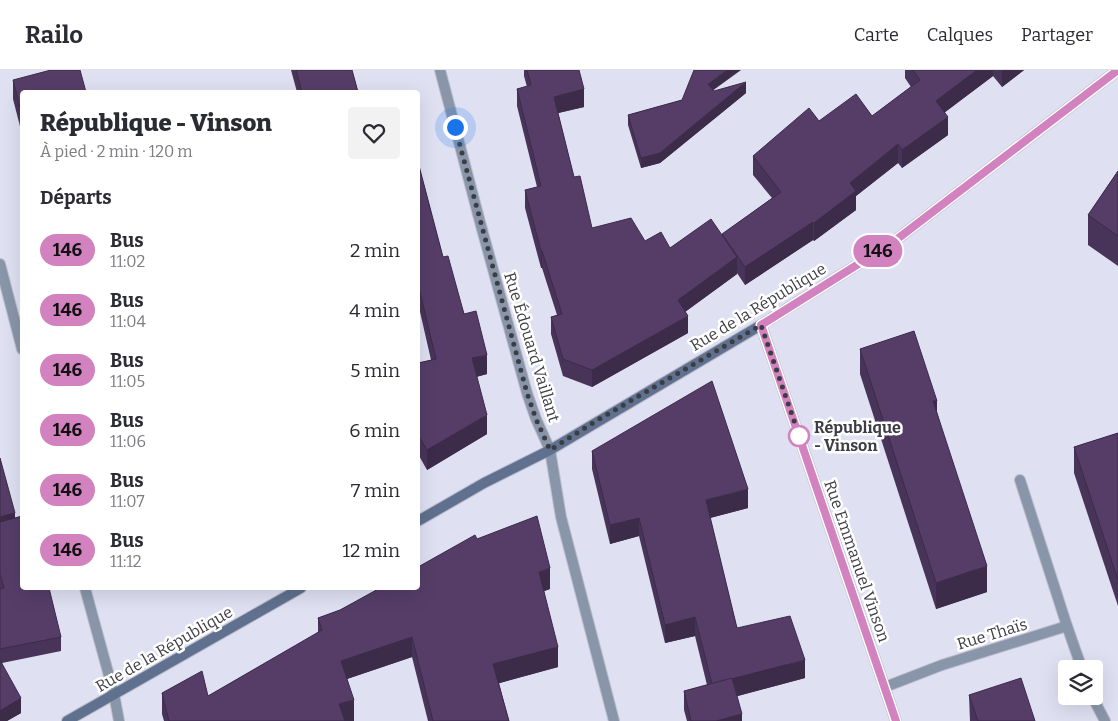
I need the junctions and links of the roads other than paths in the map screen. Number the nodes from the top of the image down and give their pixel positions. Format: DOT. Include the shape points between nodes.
graph roads {
  1 [pos="440,70"];
  2 [pos="1118,70"];
  3 [pos="0,264"];
  4 [pos="761,325"];
  5 [pos="20,342"];
  6 [pos="550,450"];
  7 [pos="1020,480"];
  8 [pos="420,520"];
  9 [pos="86,590"];
  10 [pos="297,590"];
  11 [pos="1066,626"];
  12 [pos="1079,660"];
  13 [pos="885,687"];
  14 [pos="114,694"];
  15 [pos="1097,705"];
  16 [pos="67,721"];
  17 [pos="119,721"];
  18 [pos="614,721"];
  19 [pos="896,721"];
  20 [pos="1105,721"];
  1 -- 6 [label="street, Rue Édouard Vaillant" via="527,393"];
  2 -- 4 [label="street, Rue de la République" via="892,243"];
  3 -- 5 [label="street"];
  4 -- 6 [label="street, Rue de la République"];
  4 -- 13 [label="street, Rue Emmanuel Vinson"];
  6 -- 8 [label="street, Rue de la République"];
  6 -- 18 [label="street, Rue Édouard Vaillant" via="561,517"];
  7 -- 11 [label="street"];
  9 -- 14 [label="street"];
  10 -- 14 [label="street, Rue de la République"];
  11 -- 12 [label="street"];
  11 -- 13 [label="street, Rue Thaïs" via="942,665"];
  13 -- 19 [label="street, Rue Emmanuel Vinson"];
  14 -- 16 [label="street, Rue de la République"];
  14 -- 17 [label="street"];
  15 -- 20 [label="street"];
}
